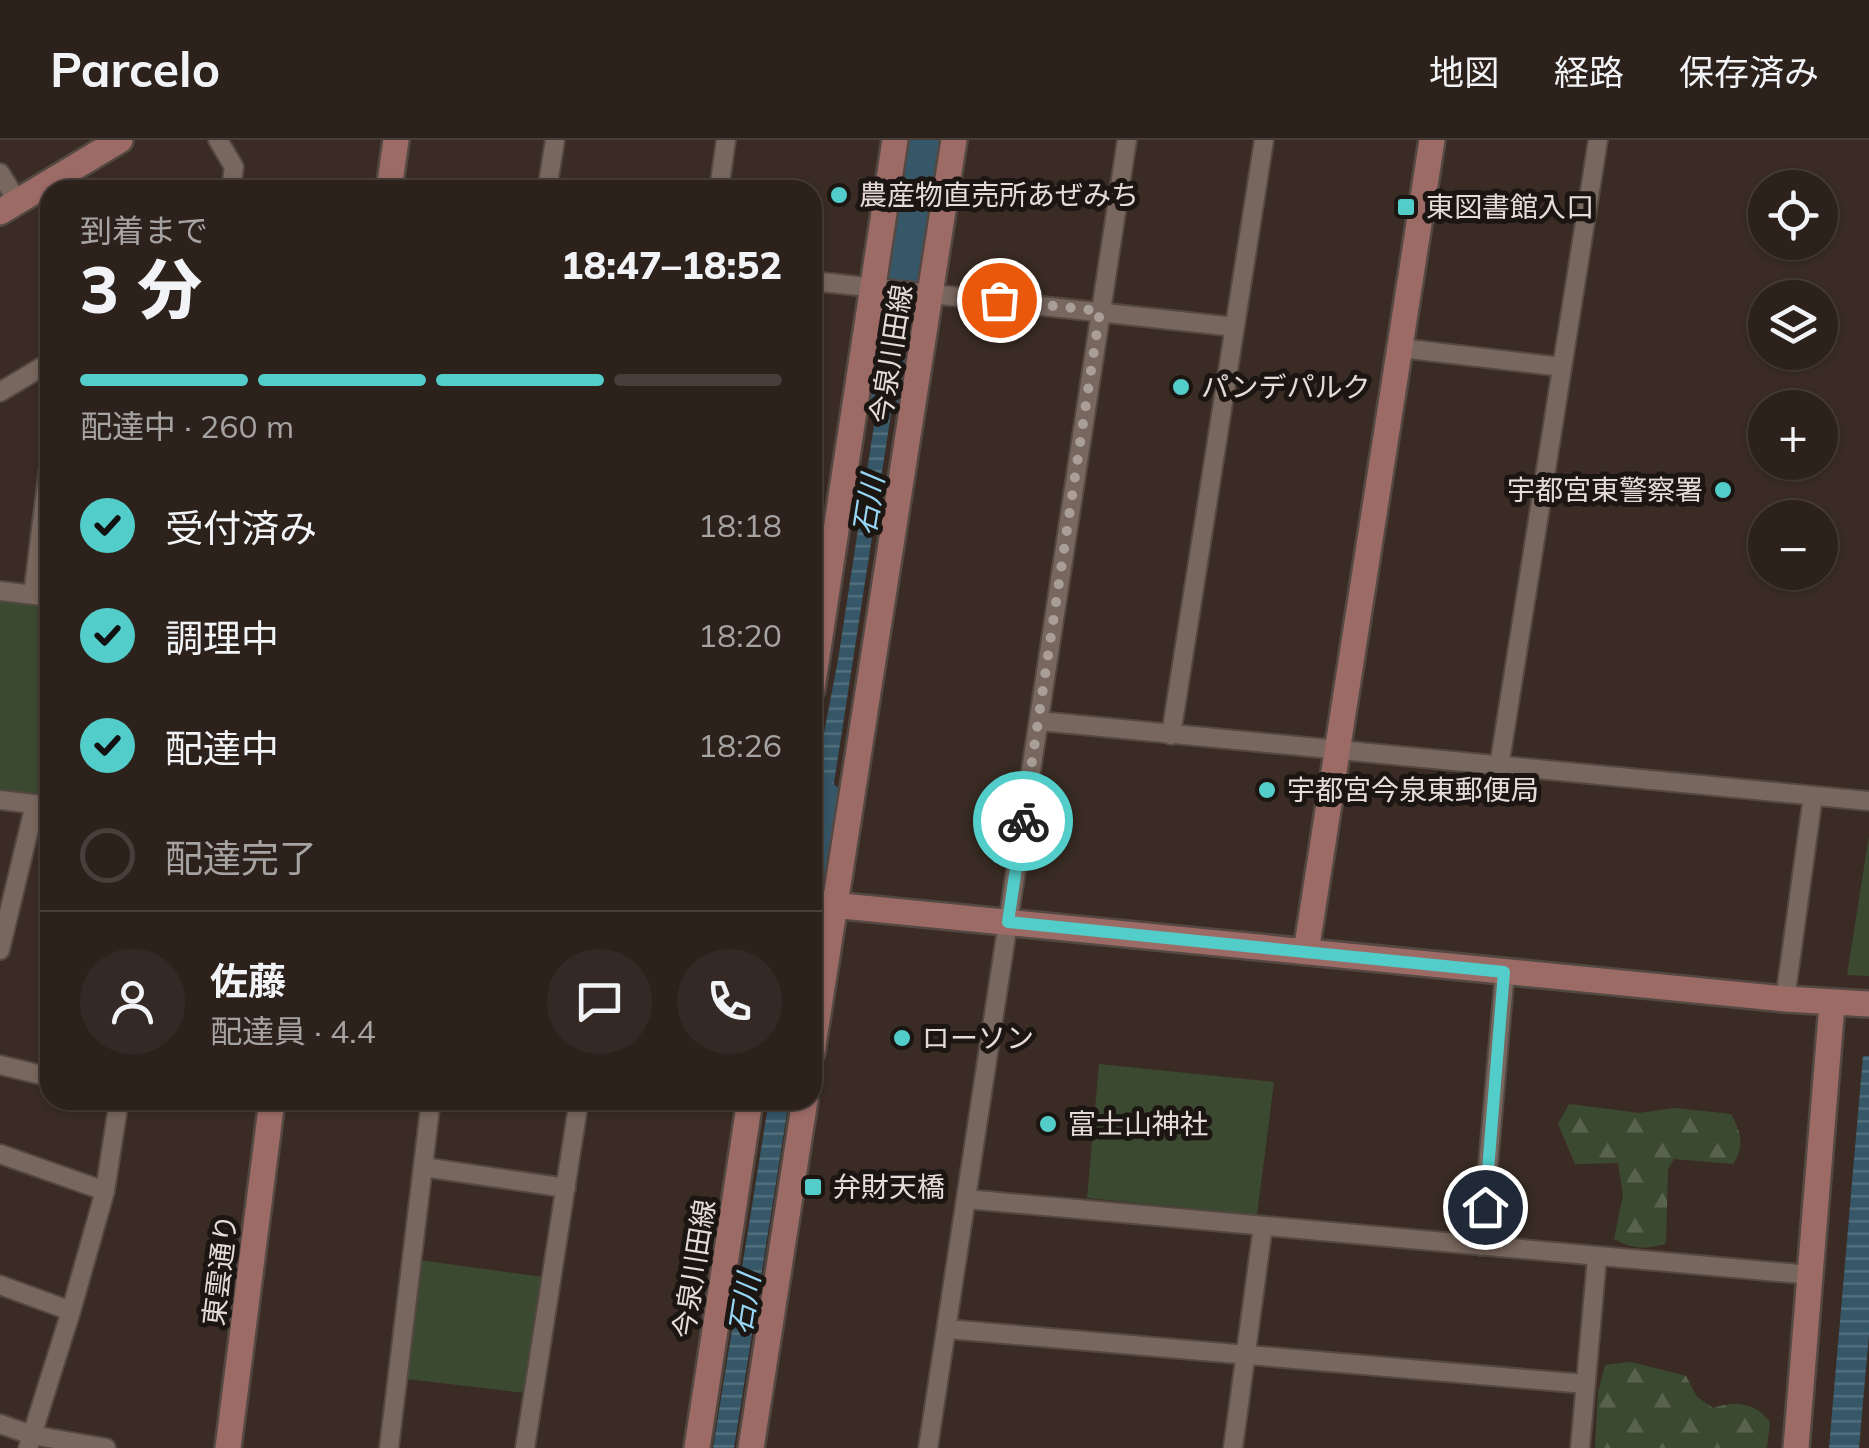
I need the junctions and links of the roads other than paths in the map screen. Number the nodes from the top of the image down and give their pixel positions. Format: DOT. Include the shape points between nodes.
graph roads {
  1 [pos="120,140"];
  2 [pos="218,140"];
  3 [pos="396,140"];
  4 [pos="555,140"];
  5 [pos="726,140"];
  6 [pos="895,140"];
  7 [pos="954,140"];
  8 [pos="1127,140"];
  9 [pos="1264,140"];
  10 [pos="1432,140"];
  11 [pos="1598,140"];
  12 [pos="0,173"];
  13 [pos="54,180"];
  14 [pos="232,180"];
  15 [pos="390,180"];
  16 [pos="549,180"];
  17 [pos="720,180"];
  18 [pos="40,188"];
  19 [pos="9,207"];
  20 [pos="822,281"];
  21 [pos="872,287"];
  22 [pos="931,292"];
  23 [pos="1100,311"];
  24 [pos="1234,327"];
  25 [pos="1400,348"];
  26 [pos="1562,367"];
  27 [pos="40,368"];
  28 [pos="0,392"];
  29 [pos="0,590"];
  30 [pos="40,596"];
  31 [pos="822,622"];
  32 [pos="1039,721"];
  33 [pos="1171,735"];
  34 [pos="1337,750"];
  35 [pos="1499,768"];
  36 [pos="1813,796"];
  37 [pos="0,800"];
  38 [pos="1869,801"];
  39 [pos="40,805"];
  40 [pos="40,812"];
  41 [pos="824,904"];
  42 [pos="1008,922"];
  43 [pos="0,950"];
  44 [pos="1306,952"];
  45 [pos="1504,972"];
  46 [pos="1785,1000"];
  47 [pos="1832,1004"];
  48 [pos="1869,1004"];
  49 [pos="0,1064"];
  50 [pos="40,1074"];
  51 [pos="117,1110"];
  52 [pos="271,1110"];
  53 [pos="431,1110"];
  54 [pos="578,1110"];
  55 [pos="748,1110"];
  56 [pos="803,1110"];
  57 [pos="0,1154"];
  58 [pos="423,1167"];
  59 [pos="566,1188"];
  60 [pos="105,1191"];
  61 [pos="966,1199"];
  62 [pos="1263,1226"];
  63 [pos="1481,1246"];
  64 [pos="1597,1258"];
  65 [pos="1811,1275"];
  66 [pos="0,1285"];
  67 [pos="72,1311"];
  68 [pos="947,1329"];
  69 [pos="1245,1355"];
  70 [pos="1585,1384"];
  71 [pos="0,1424"];
  72 [pos="30,1441"];
  73 [pos="106,1448"];
  74 [pos="228,1448"];
  75 [pos="389,1448"];
  76 [pos="525,1448"];
  77 [pos="697,1448"];
  78 [pos="751,1448"];
  79 [pos="928,1448"];
  80 [pos="1232,1448"];
  81 [pos="1580,1448"];
  82 [pos="1796,1448"];
  1 -- 13 [label="street"];
  2 -- 14 [label="street" via="234,168"];
  3 -- 15 [label="street"];
  4 -- 16 [label="street"];
  5 -- 17 [label="street"];
  6 -- 21 [label="street, 今泉川田線"];
  7 -- 22 [label="street, 今泉川田線"];
  8 -- 23 [label="street"];
  9 -- 24 [label="street"];
  10 -- 25 [label="street"];
  11 -- 26 [label="street"];
  12 -- 19 [label="street"];
  18 -- 19 [label="street"];
  20 -- 21 [label="street"];
  21 -- 22 [label="street"];
  21 -- 31 [label="street, 今泉川田線"];
  22 -- 23 [label="street"];
  22 -- 41 [label="street, 今泉川田線"];
  23 -- 24 [label="street"];
  23 -- 32 [label="street"];
  24 -- 33 [label="street"];
  25 -- 26 [label="street"];
  25 -- 34 [label="street"];
  26 -- 35 [label="street"];
  27 -- 28 [label="street"];
  29 -- 30 [label="street"];
  32 -- 33 [label="street"];
  32 -- 42 [label="street"];
  33 -- 34 [label="street"];
  34 -- 35 [label="street"];
  34 -- 44 [label="street"];
  35 -- 36 [label="street"];
  36 -- 38 [label="street"];
  36 -- 46 [label="street"];
  37 -- 39 [label="street"];
  40 -- 43 [label="street"];
  41 -- 42 [label="street"];
  42 -- 44 [label="street"];
  42 -- 61 [label="street"];
  44 -- 45 [label="street"];
  45 -- 46 [label="street"];
  45 -- 63 [label="street"];
  46 -- 47 [label="street"];
  47 -- 48 [label="street"];
  47 -- 65 [label="street"];
  49 -- 50 [label="street"];
  51 -- 60 [label="street"];
  52 -- 74 [label="street, 東雲通り"];
  53 -- 58 [label="street"];
  54 -- 59 [label="street"];
  55 -- 77 [label="street, 今泉川田線"];
  56 -- 78 [label="street"];
  57 -- 60 [label="street"];
  58 -- 59 [label="street"];
  58 -- 75 [label="street"];
  59 -- 76 [label="street"];
  60 -- 67 [label="street"];
  61 -- 62 [label="street"];
  61 -- 68 [label="street"];
  62 -- 63 [label="street"];
  62 -- 69 [label="street"];
  63 -- 64 [label="street"];
  64 -- 65 [label="street"];
  64 -- 70 [label="street"];
  65 -- 82 [label="street"];
  66 -- 67 [label="street"];
  67 -- 72 [label="street"];
  68 -- 69 [label="street"];
  68 -- 79 [label="street"];
  69 -- 70 [label="street"];
  69 -- 80 [label="street"];
  70 -- 81 [label="street"];
  71 -- 72 [label="street"];
  72 -- 73 [label="street"];
}
